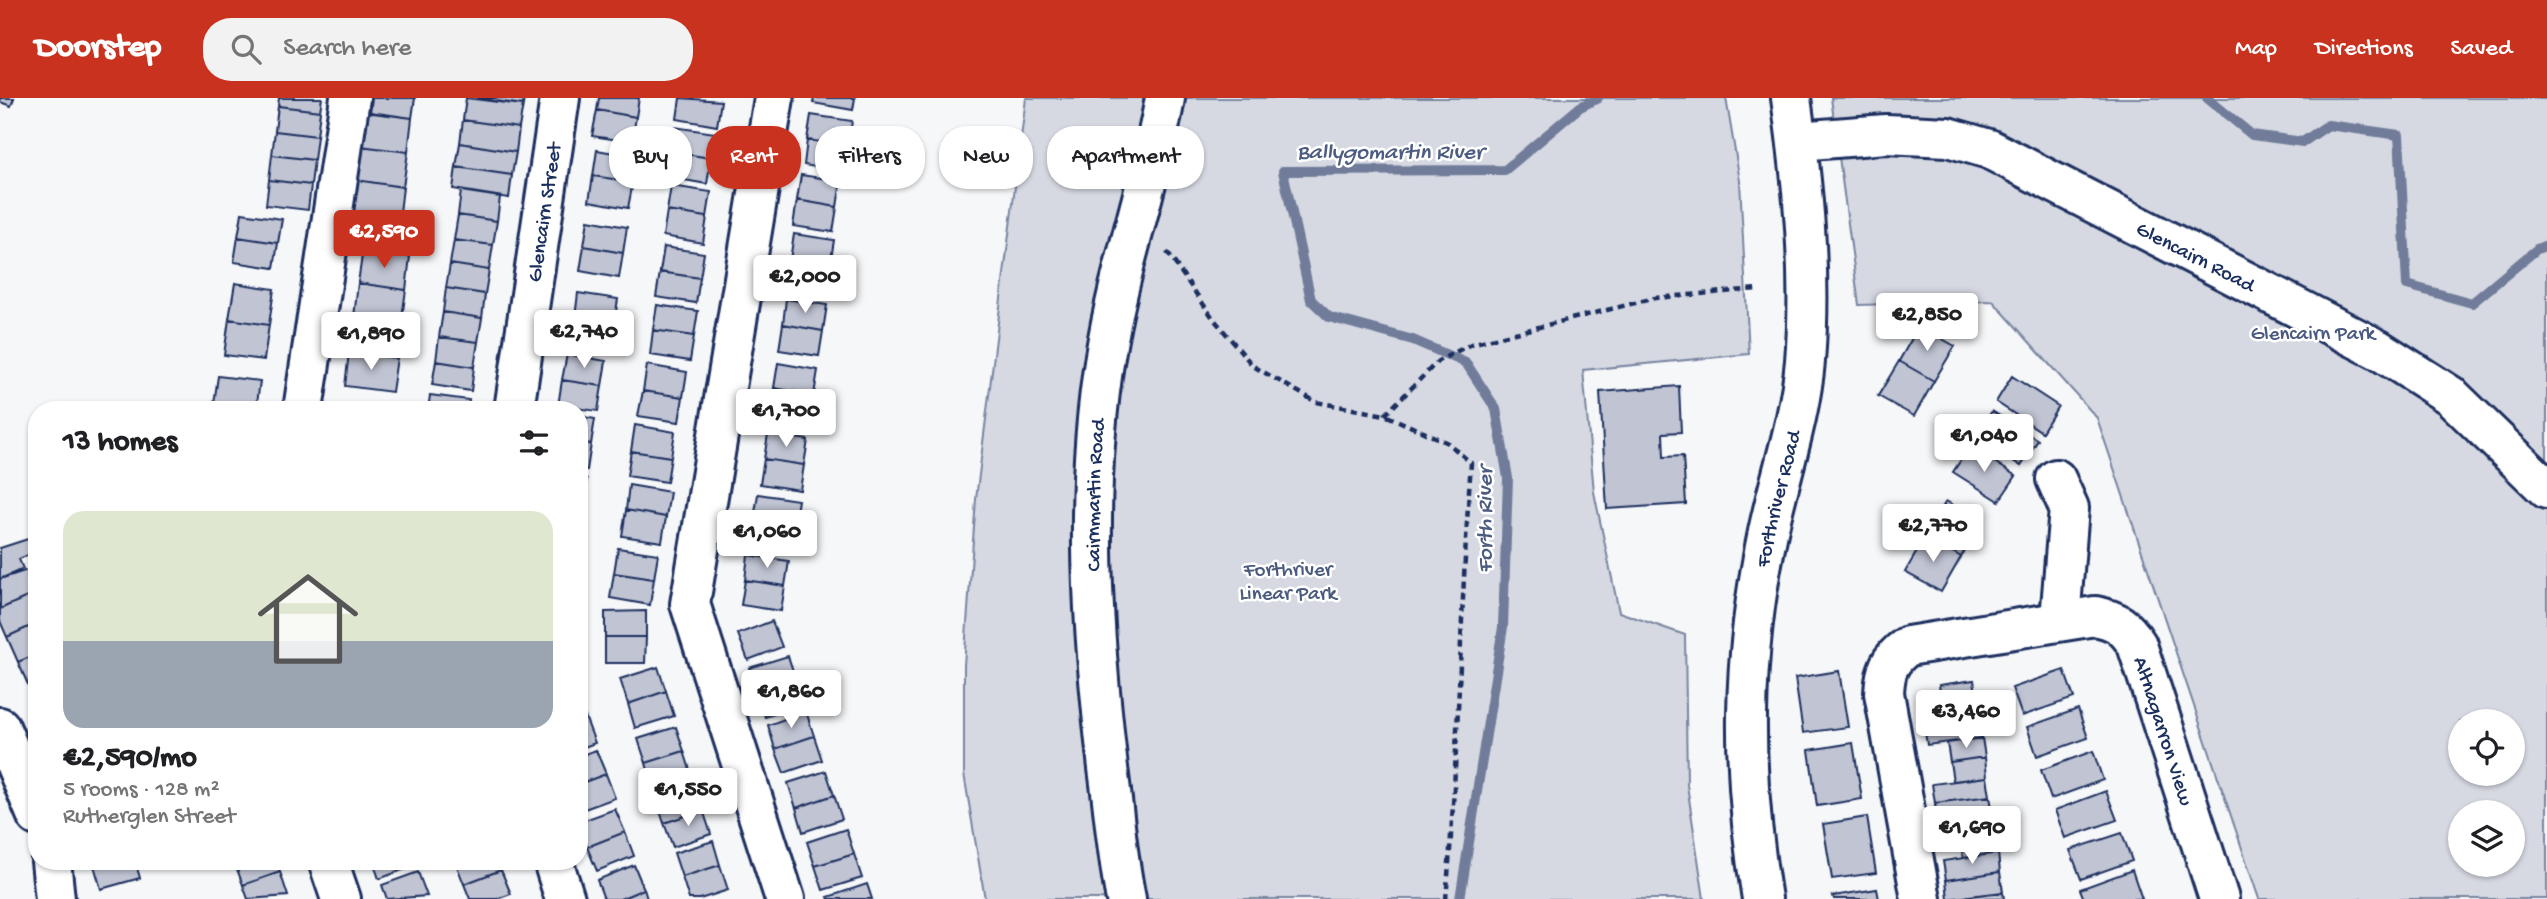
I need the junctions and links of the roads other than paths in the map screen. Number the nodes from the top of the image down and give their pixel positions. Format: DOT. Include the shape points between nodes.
graph roads {
  1 [pos="350,98"];
  2 [pos="560,98"];
  3 [pos="774,98"];
  4 [pos="1165,98"];
  5 [pos="1791,98"];
  6 [pos="1797,141"];
  7 [pos="304,401"];
  8 [pos="515,401"];
  9 [pos="2056,479"];
  10 [pos="2547,489"];
  11 [pos="2060,620"];
  12 [pos="0,727"];
  13 [pos="28,794"];
  14 [pos="52,870"];
  15 [pos="331,870"];
  16 [pos="556,870"];
  17 [pos="55,899"];
  18 [pos="341,899"];
  19 [pos="565,899"];
  20 [pos="785,899"];
  21 [pos="1126,899"];
  22 [pos="1762,899"];
  23 [pos="1921,899"];
  24 [pos="2219,899"];
  1 -- 7 [label="street"];
  2 -- 8 [label="street, Glencairn Street"];
  3 -- 20 [label="street" via="690,604"];
  4 -- 21 [label="street, Cairnmartin Road" via="1121,273 1105,357 1091,481 1097,676"];
  5 -- 6 [label="street, Forthriver Road"];
  6 -- 10 [label="street, Glencairn Road" via="1911,135 1948,137 1989,149 2379,350 2451,396"];
  6 -- 22 [label="street, Forthriver Road" via="1808,304 1805,364 1749,641 1745,722 1749,821"];
  9 -- 11 [label="street" via="2069,508"];
  11 -- 23 [label="street, Altnagarron View" via="1908,646 1893,656 1885,673 1884,693"];
  11 -- 24 [label="street, Altnagarron View" via="2095,616 2115,620 2137,645"];
  12 -- 13 [label="street"];
  14 -- 17 [label="street"];
  15 -- 18 [label="street"];
  16 -- 19 [label="street"];
}
